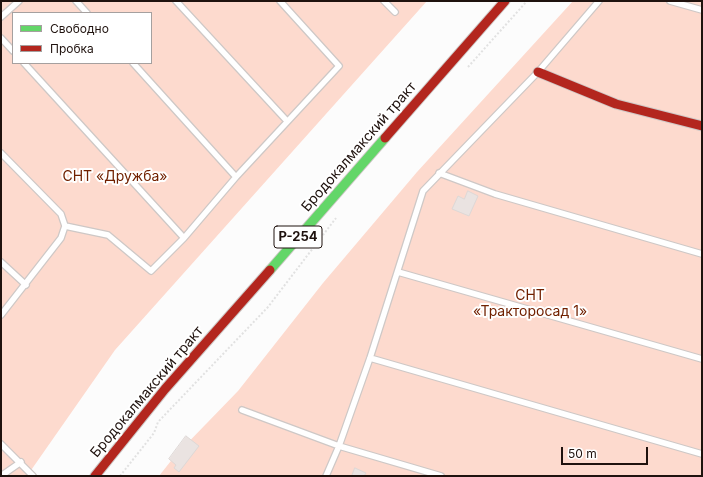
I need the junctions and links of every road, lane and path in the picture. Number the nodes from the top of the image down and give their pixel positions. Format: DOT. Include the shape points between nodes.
graph roads {
  1 [pos="19,1"];
  2 [pos="76,1"];
  3 [pos="176,1"];
  4 [pos="280,1"];
  5 [pos="384,1"];
  6 [pos="505,1"];
  7 [pos="527,1"];
  8 [pos="599,1"];
  9 [pos="670,1"];
  10 [pos="702,10"];
  11 [pos="86,12"];
  12 [pos="395,12"];
  13 [pos="1,17"];
  14 [pos="1,38"];
  15 [pos="12,50"];
  16 [pos="25,64"];
  17 [pos="134,64"];
  18 [pos="467,68"];
  19 [pos="538,72"];
  20 [pos="287,121"];
  21 [pos="702,126"];
  22 [pos="1,153"];
  23 [pos="439,173"];
  24 [pos="236,177"];
  25 [pos="337,216"];
  26 [pos="65,226"];
  27 [pos="184,238"];
  28 [pos="702,254"];
  29 [pos="1,262"];
  30 [pos="398,272"];
  31 [pos="26,285"];
  32 [pos="1,314"];
  33 [pos="370,358"];
  34 [pos="702,359"];
  35 [pos="242,410"];
  36 [pos="1,444"];
  37 [pos="339,446"];
  38 [pos="702,454"];
  39 [pos="21,462"];
  40 [pos="1,476"];
  41 [pos="33,476"];
  42 [pos="95,476"];
  43 [pos="120,476"];
  44 [pos="326,476"];
  45 [pos="441,476"];
  1 -- 13 [label="lane"];
  2 -- 11 [label="lane"];
  3 -- 20 [label="lane"];
  4 -- 20 [label="lane" via="339,66"];
  5 -- 12 [label="lane"];
  6 -- 42 [label="main road, Бродокалмакский тракт / Р-254" via="165,389"];
  7 -- 18 [label="path"];
  8 -- 19 [label="lane"];
  9 -- 10 [label="lane"];
  14 -- 15 [label="lane"];
  16 -- 27 [label="lane"];
  17 -- 24 [label="lane"];
  19 -- 21 [label="main road" via="616,104"];
  19 -- 23 [label="lane"];
  20 -- 24 [label="lane"];
  22 -- 26 [label="lane" via="61,214"];
  23 -- 28 [label="lane" via="495,194"];
  23 -- 30 [label="lane" via="423,191"];
  24 -- 27 [label="lane"];
  25 -- 43 [label="path" via="268,307 158,422 154,434"];
  26 -- 27 [label="lane" via="108,235 151,271"];
  26 -- 31 [label="lane" via="62,238"];
  29 -- 31 [label="lane"];
  30 -- 33 [label="lane"];
  30 -- 34 [label="lane"];
  31 -- 32 [label="lane"];
  33 -- 37 [label="lane"];
  33 -- 38 [label="lane"];
  35 -- 37 [label="lane"];
  36 -- 39 [label="lane"];
  37 -- 44 [label="lane"];
  37 -- 45 [label="lane"];
  39 -- 40 [label="lane"];
  39 -- 41 [label="lane"];
}
